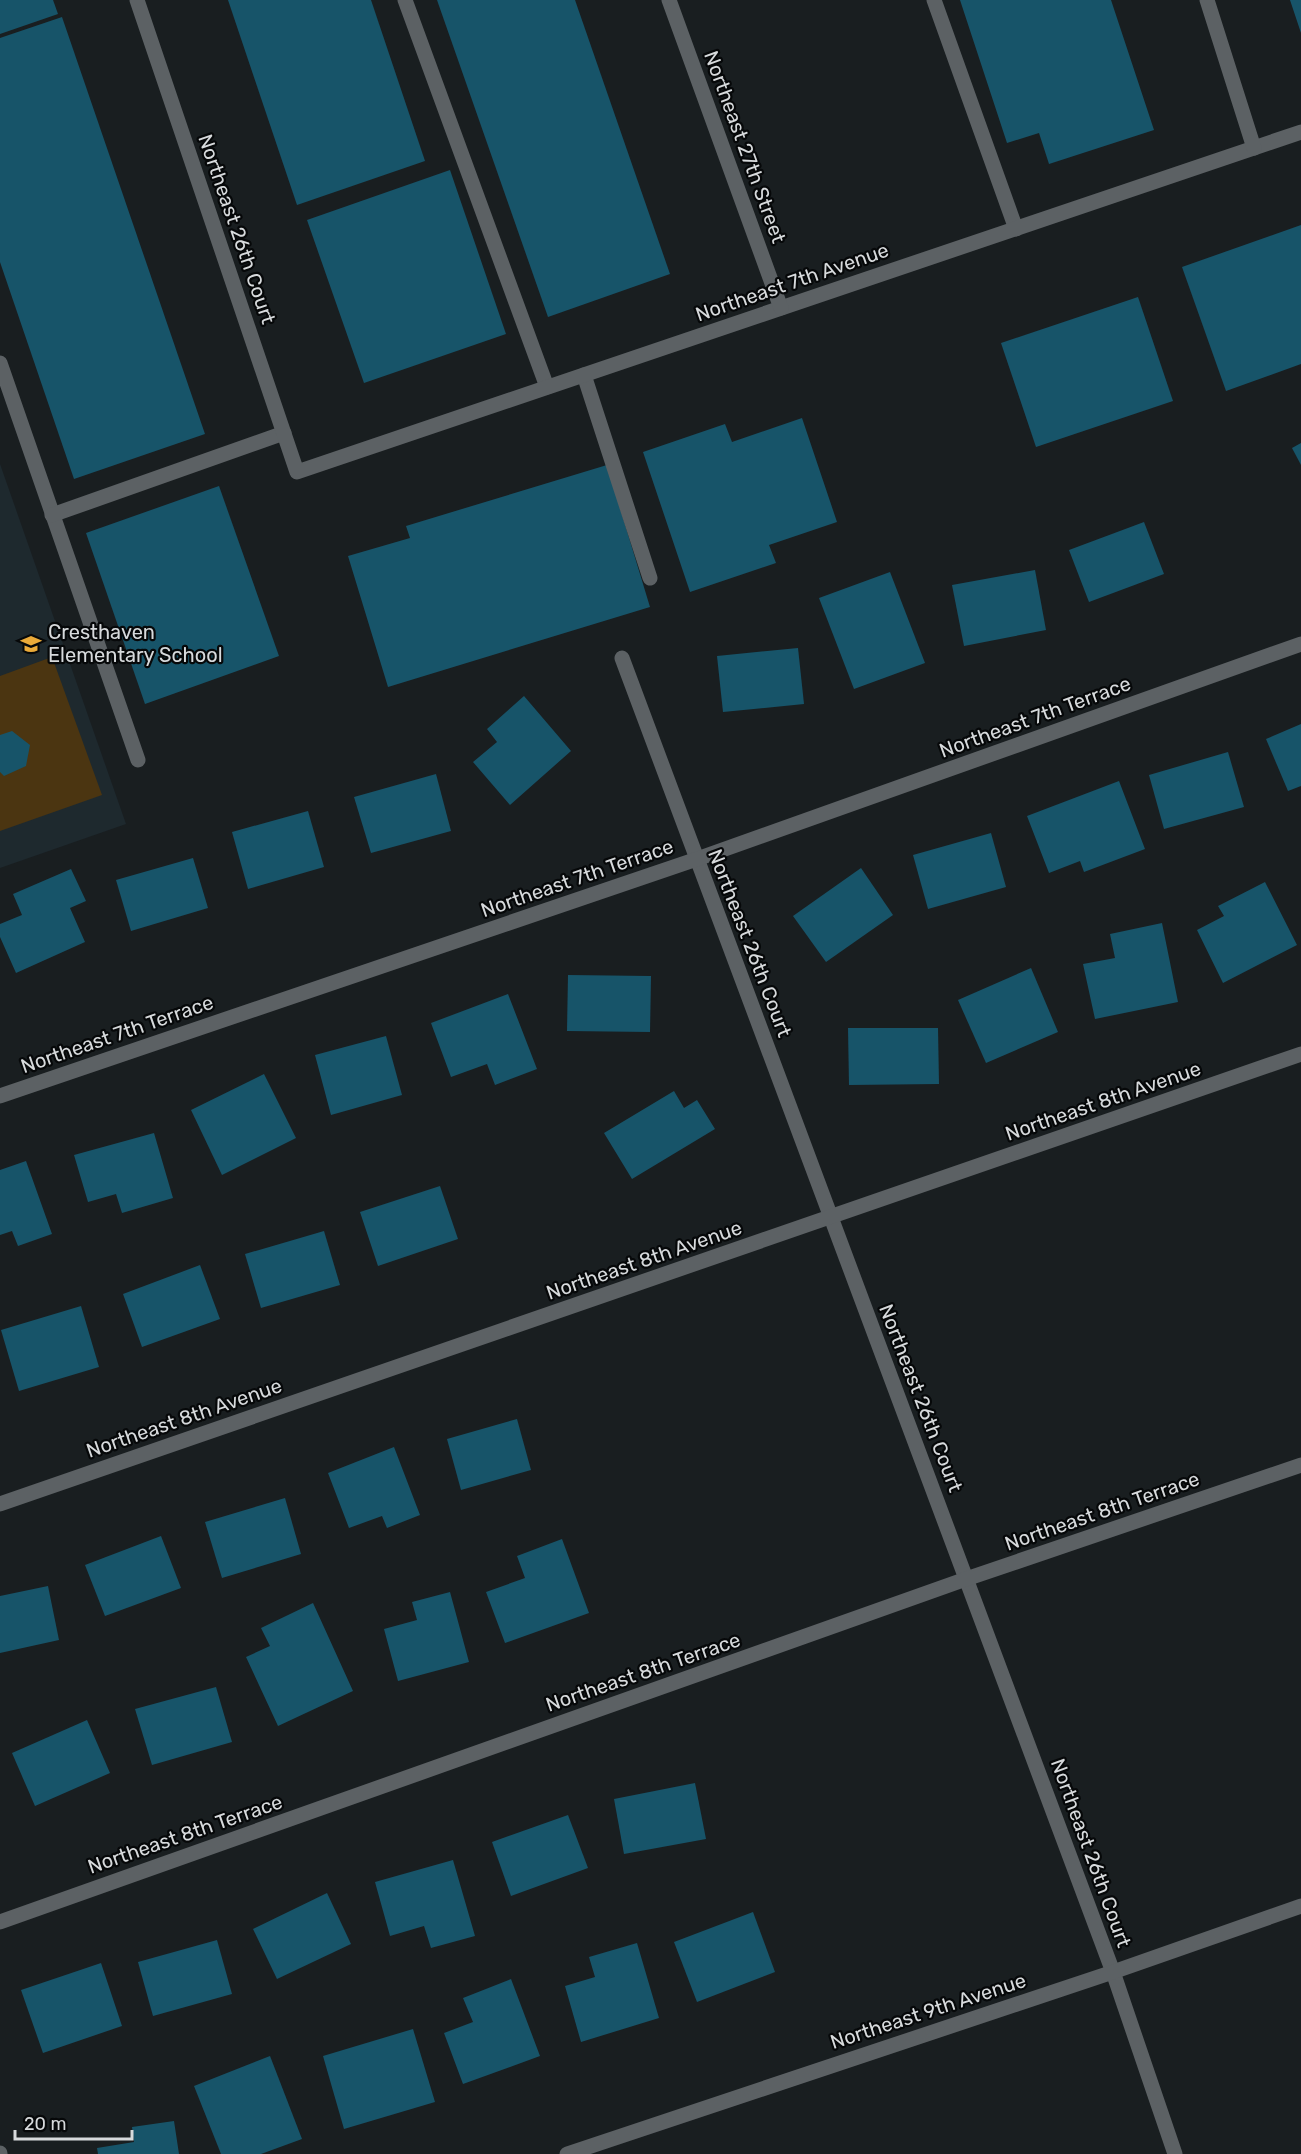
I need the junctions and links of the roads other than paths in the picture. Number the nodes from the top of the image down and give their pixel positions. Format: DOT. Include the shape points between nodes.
graph roads {
  1 [pos="137,0"];
  2 [pos="405,0"];
  3 [pos="669,0"];
  4 [pos="934,0"];
  5 [pos="1207,0"];
  6 [pos="1301,132"];
  7 [pos="1254,148"];
  8 [pos="1017,229"];
  9 [pos="781,308"];
  10 [pos="0,363"];
  11 [pos="584,375"];
  12 [pos="547,387"];
  13 [pos="284,433"];
  14 [pos="297,472"];
  15 [pos="52,515"];
  16 [pos="650,578"];
  17 [pos="1301,644"];
  18 [pos="622,658"];
  19 [pos="138,760"];
  20 [pos="697,859"];
  21 [pos="1301,1054"];
  22 [pos="0,1096"];
  23 [pos="831,1218"];
  24 [pos="1301,1465"];
  25 [pos="0,1504"];
  26 [pos="966,1579"];
  27 [pos="1301,1906"];
  28 [pos="0,1922"];
  29 [pos="1113,1972"];
  30 [pos="567,2154"];
  31 [pos="1175,2154"];
  1 -- 13 [label="street, Northeast 26th Court"];
  2 -- 12 [label="street"];
  3 -- 9 [label="street, Northeast 27th Street"];
  4 -- 8 [label="street"];
  5 -- 7 [label="street"];
  6 -- 7 [label="street, Northeast 7th Avenue"];
  7 -- 8 [label="street, Northeast 7th Avenue"];
  8 -- 9 [label="street, Northeast 7th Avenue"];
  9 -- 11 [label="street, Northeast 7th Avenue"];
  10 -- 15 [label="street"];
  11 -- 12 [label="street, Northeast 7th Avenue"];
  11 -- 16 [label="street"];
  12 -- 14 [label="street, Northeast 7th Avenue"];
  13 -- 14 [label="street, Northeast 26th Court"];
  13 -- 15 [label="street"];
  15 -- 19 [label="street"];
  17 -- 20 [label="street, Northeast 7th Terrace"];
  18 -- 20 [label="street, Northeast 26th Court"];
  20 -- 22 [label="street, Northeast 7th Terrace"];
  20 -- 23 [label="street, Northeast 26th Court"];
  21 -- 23 [label="street, Northeast 8th Avenue"];
  23 -- 25 [label="street, Northeast 8th Avenue"];
  23 -- 26 [label="street, Northeast 26th Court"];
  24 -- 26 [label="street, Northeast 8th Terrace"];
  26 -- 28 [label="street, Northeast 8th Terrace"];
  26 -- 29 [label="street, Northeast 26th Court"];
  27 -- 29 [label="street, Northeast 9th Avenue"];
  29 -- 30 [label="street, Northeast 9th Avenue"];
  29 -- 31 [label="street, Northeast 26th Court"];
}
